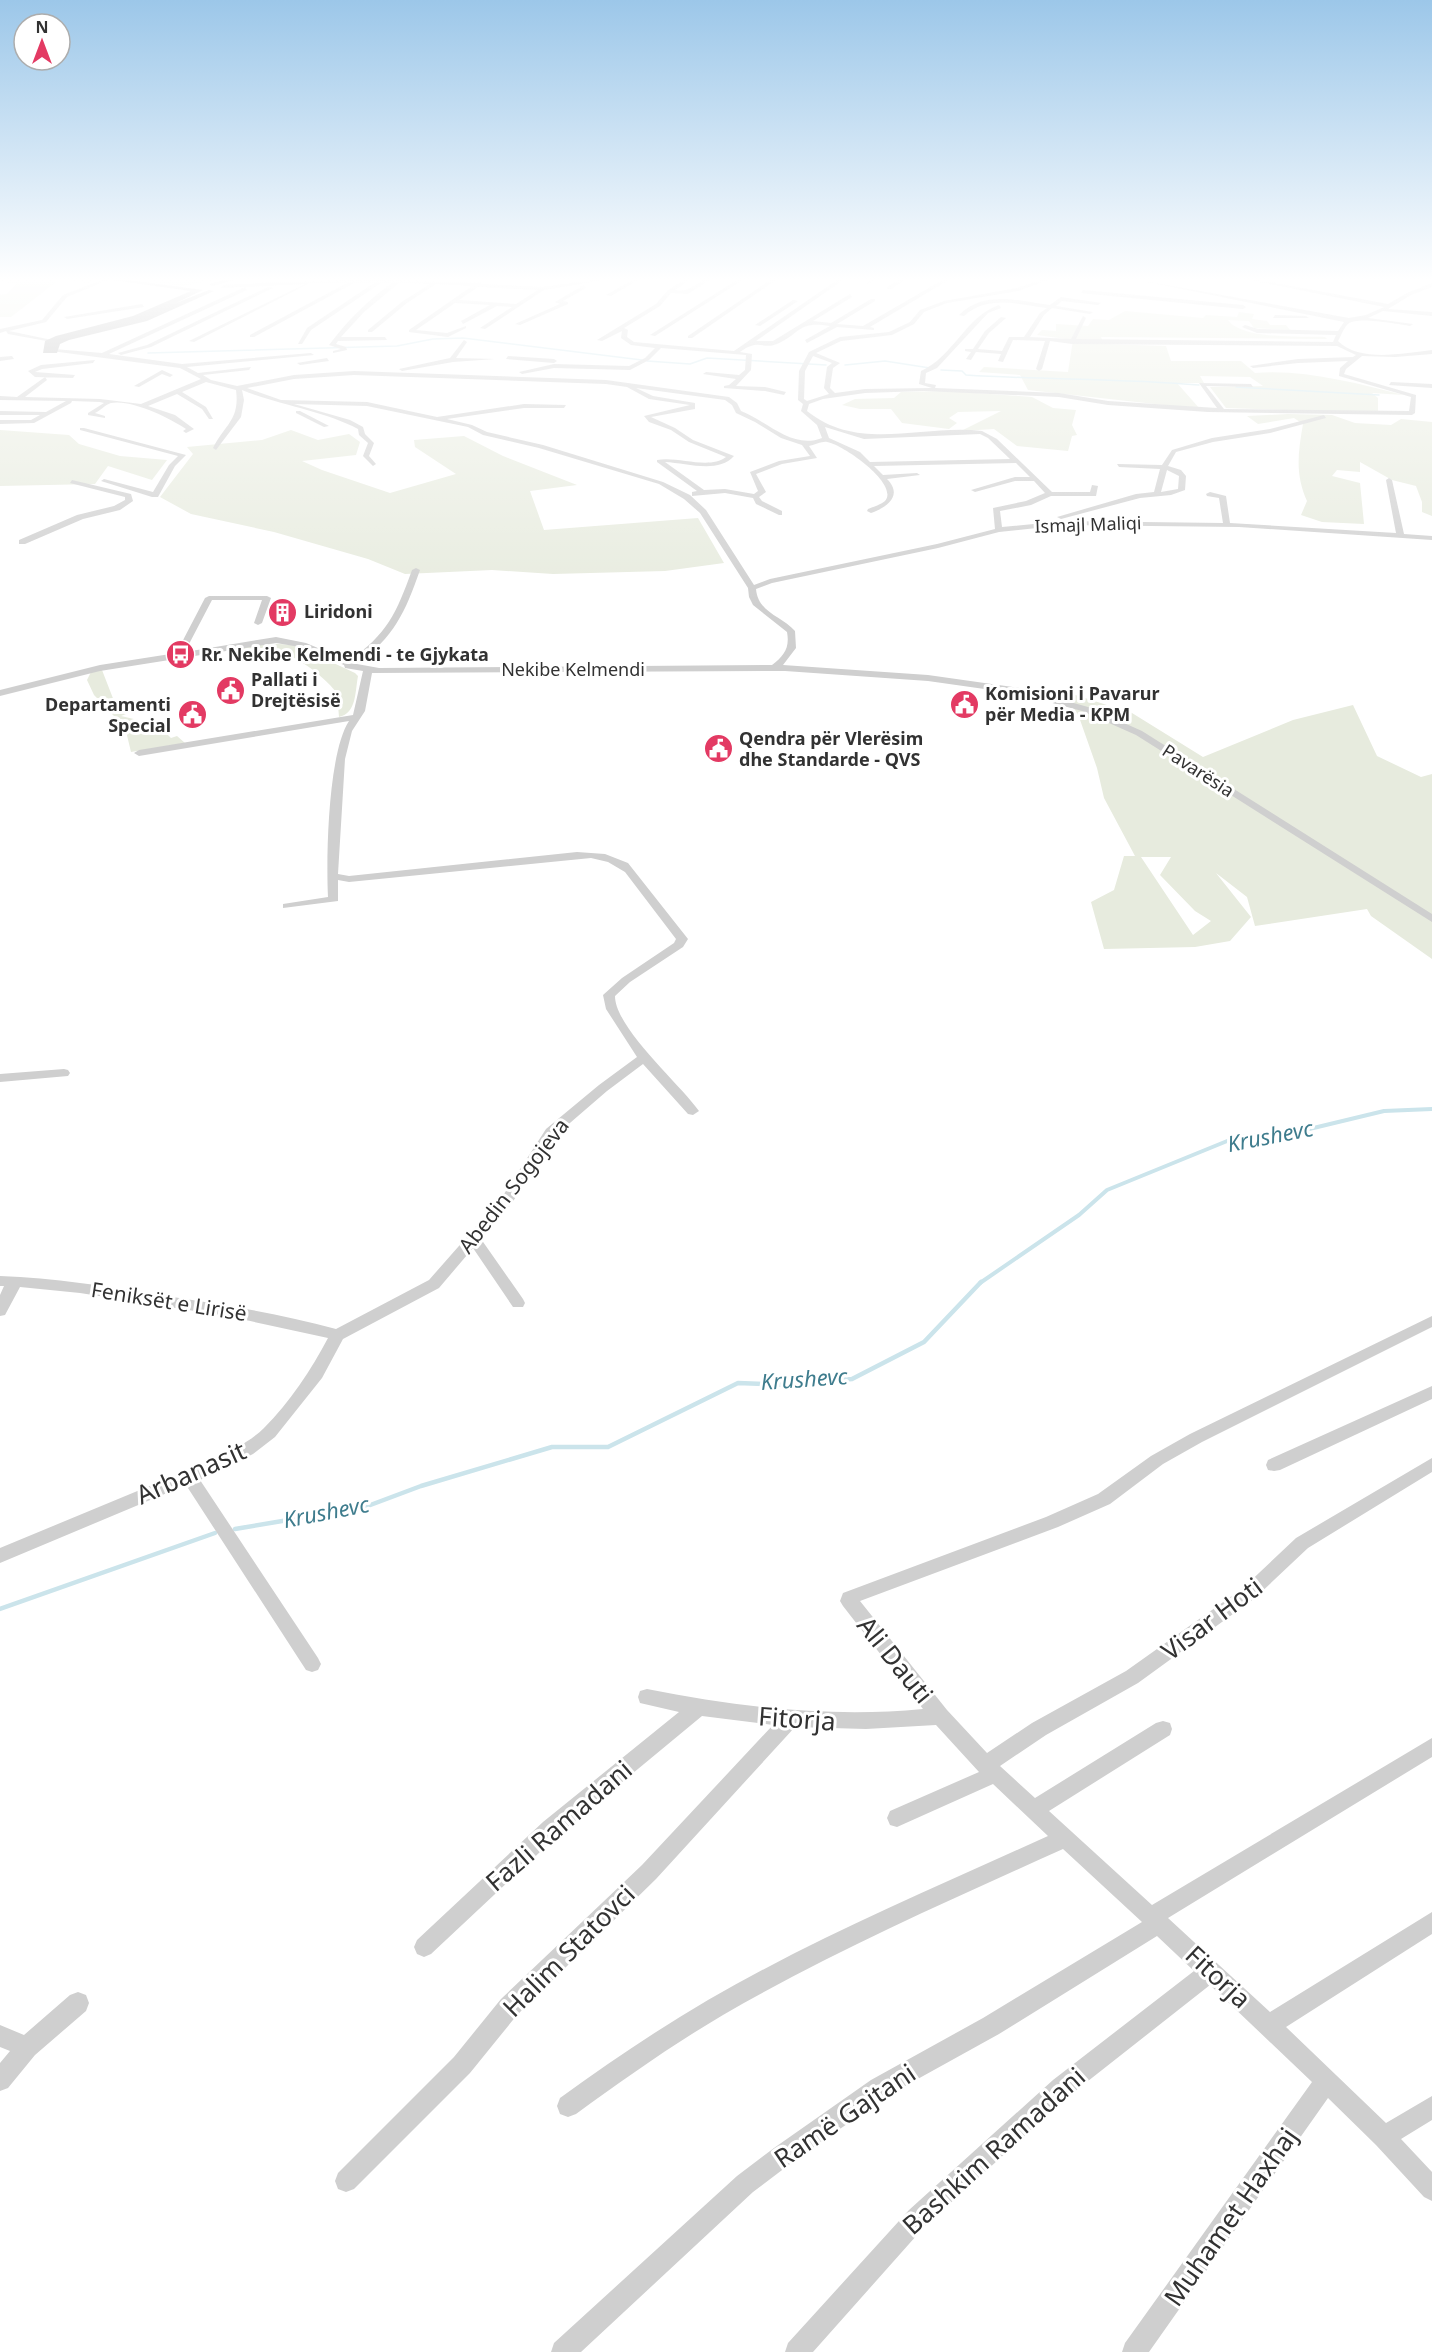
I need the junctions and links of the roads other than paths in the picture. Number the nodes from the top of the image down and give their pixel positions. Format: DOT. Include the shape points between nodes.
graph roads {
  1 [pos="33,388"];
  2 [pos="184,388"];
  3 [pos="240,388"];
  4 [pos="629,388"];
  5 [pos="656,388"];
  6 [pos="717,388"];
  7 [pos="745,388"];
  8 [pos="801,388"];
  9 [pos="826,388"];
  10 [pos="936,388"];
  11 [pos="1204,388"];
  12 [pos="1385,388"];
  13 [pos="69,390"];
  14 [pos="674,390"];
  15 [pos="945,390"];
  16 [pos="178,392"];
  17 [pos="784,393"];
  18 [pos="833,395"];
  19 [pos="0,398"];
  20 [pos="18,399"];
  21 [pos="55,401"];
  22 [pos="71,401"];
  23 [pos="109,402"];
  24 [pos="282,402"];
  25 [pos="806,403"];
  26 [pos="141,406"];
  27 [pos="293,406"];
  28 [pos="564,406"];
  29 [pos="1222,410"];
  30 [pos="52,411"];
  31 [pos="0,413"];
  32 [pos="1353,414"];
  33 [pos="211,418"];
  34 [pos="434,420"];
  35 [pos="0,422"];
  36 [pos="820,424"];
  37 [pos="326,426"];
  38 [pos="186,431"];
  39 [pos="826,439"];
  40 [pos="805,445"];
  41 [pos="216,448"];
  42 [pos="1018,461"];
  43 [pos="373,464"];
  44 [pos="869,464"];
  45 [pos="1119,465"];
  46 [pos="1164,467"];
  47 [pos="917,475"];
  48 [pos="882,477"];
  49 [pos="1034,479"];
  50 [pos="1389,480"];
  51 [pos="72,482"];
  52 [pos="104,482"];
  53 [pos="1094,486"];
  54 [pos="975,490"];
  55 [pos="702,492"];
  56 [pos="1050,494"];
  57 [pos="1157,494"];
  58 [pos="1210,494"];
  59 [pos="755,496"];
  60 [pos="687,497"];
  61 [pos="871,510"];
  62 [pos="779,513"];
  63 [pos="1052,524"];
  64 [pos="1227,524"];
  65 [pos="999,530"];
  66 [pos="1400,535"];
  67 [pos="1432,538"];
  68 [pos="22,542"];
  69 [pos="416,570"];
  70 [pos="752,588"];
  71 [pos="258,623"];
  72 [pos="186,653"];
  73 [pos="348,666"];
  74 [pos="761,668"];
  75 [pos="774,668"];
  76 [pos="368,670"];
  77 [pos="0,693"];
  78 [pos="356,717"];
  79 [pos="139,753"];
  80 [pos="333,876"];
  81 [pos="287,906"];
  82 [pos="1432,919"];
  83 [pos="644,1058"];
  84 [pos="64,1073"];
  85 [pos="0,1078"];
  86 [pos="693,1111"];
  87 [pos="473,1238"];
  88 [pos="7,1281"];
  89 [pos="518,1303"];
  90 [pos="0,1311"];
  91 [pos="1432,1321"];
  92 [pos="337,1335"];
  93 [pos="1432,1392"];
  94 [pos="1432,1464"];
  95 [pos="1274,1465"];
  96 [pos="189,1476"];
  97 [pos="0,1556"];
  98 [pos="312,1664"];
  99 [pos="647,1697"];
  100 [pos="698,1708"];
  101 [pos="940,1716"];
  102 [pos="790,1720"];
  103 [pos="1163,1729"];
  104 [pos="1432,1747"];
  105 [pos="990,1770"];
  106 [pos="1034,1810"];
  107 [pos="897,1818"];
  108 [pos="1065,1838"];
  109 [pos="1155,1920"];
  110 [pos="1432,1922"];
  111 [pos="424,1947"];
  112 [pos="1211,1971"];
  113 [pos="78,2003"];
  114 [pos="1269,2025"];
  115 [pos="0,2036"];
  116 [pos="27,2047"];
  117 [pos="0,2080"];
  118 [pos="1326,2081"];
  119 [pos="568,2106"];
  120 [pos="1432,2107"];
  121 [pos="1384,2137"];
  122 [pos="346,2181"];
  123 [pos="1432,2189"];
  124 [pos="563,2352"];
  125 [pos="797,2352"];
  126 [pos="1134,2352"];
  1 -- 20 [label="street"];
  2 -- 16 [label="street"];
  3 -- 24 [label="street"];
  3 -- 41 [label="street" via="239,415"];
  4 -- 55 [label="street" via="651,398 693,404 689,409 647,416 691,441 731,456 721,464 659,461"];
  5 -- 14 [label="street"];
  6 -- 14 [label="street"];
  7 -- 17 [label="street"];
  8 -- 25 [label="street" via="801,400"];
  9 -- 18 [label="street"];
  10 -- 15 [label="street"];
  11 -- 29 [label="street"];
  12 -- 32 [label="street" via="1414,397 1412,413"];
  13 -- 21 [label="street"];
  14 -- 40 [label="street" via="726,398 738,411 776,435"];
  15 -- 18 [label="street"];
  15 -- 29 [label="street" via="1059,395"];
  16 -- 26 [label="street"];
  16 -- 33 [label="street" via="204,408"];
  18 -- 25 [label="street"];
  19 -- 20 [label="street"];
  20 -- 21 [label="street"];
  21 -- 22 [label="street"];
  22 -- 23 [label="street"];
  22 -- 30 [label="street"];
  23 -- 26 [label="street"];
  23 -- 52 [label="street" via="90,414 103,417 82,429 183,456 172,465 155,495"];
  24 -- 27 [label="street"];
  24 -- 34 [label="street" via="367,404"];
  25 -- 36 [label="street" via="804,411"];
  26 -- 38 [label="street" via="191,429"];
  27 -- 37 [label="street" via="301,415"];
  27 -- 43 [label="street" via="359,426 371,443 366,456"];
  28 -- 34 [label="street" via="520,406"];
  29 -- 32 [label="street"];
  30 -- 31 [label="street"];
  30 -- 35 [label="street" via="29,423"];
  32 -- 46 [label="street" via="1317,418 1176,450"];
  34 -- 60 [label="street" via="470,426 490,435 619,468 662,483"];
  36 -- 39 [label="street"];
  36 -- 42 [label="street" via="864,437 980,432 991,436"];
  39 -- 40 [label="street"];
  39 -- 44 [label="street" via="858,453"];
  40 -- 59 [label="street" via="815,457 781,462 751,474 762,492"];
  42 -- 44 [label="street"];
  42 -- 49 [label="street"];
  44 -- 48 [label="street"];
  45 -- 46 [label="street"];
  46 -- 57 [label="street"];
  46 -- 57 [label="street" via="1182,473 1181,490"];
  47 -- 48 [label="street"];
  48 -- 61 [label="street" via="891,495 885,504"];
  49 -- 54 [label="street" via="1009,480"];
  49 -- 56 [label="street"];
  50 -- 66 [label="street"];
  51 -- 68 [label="street" via="128,496 129,501"];
  53 -- 56 [label="street" via="1093,494"];
  55 -- 59 [label="street" via="725,489"];
  55 -- 60 [label="street"];
  56 -- 65 [label="street" via="996,510"];
  57 -- 63 [label="street" via="1140,495 1062,517"];
  58 -- 64 [label="street" via="1222,496"];
  59 -- 62 [label="street"];
  60 -- 70 [label="street" via="708,518"];
  63 -- 64 [label="street, Ismajl Maliqi"];
  63 -- 65 [label="street, Ismajl Maliqi"];
  64 -- 66 [label="street, Ismajl Maliqi"];
  65 -- 70 [label="street, Ismajl Maliqi"];
  66 -- 67 [label="street, Ismajl Maliqi"];
  69 -- 73 [label="street" via="394,626"];
  70 -- 75 [label="street" via="751,595 761,611 788,628 792,636 790,653"];
  71 -- 72 [label="street" via="267,598 209,598 185,644"];
  72 -- 73 [label="street, Nekibe Kelmendi" via="286,640 307,645"];
  72 -- 77 [label="street, Nekibe Kelmendi" via="85,671"];
  73 -- 76 [label="street, Nekibe Kelmendi"];
  74 -- 75 [label="street, Pavarësia"];
  74 -- 76 [label="street, Nekibe Kelmendi"];
  75 -- 82 [label="street, Pavarësia" via="981,684 1085,709 1139,733"];
  76 -- 78 [label="street"];
  78 -- 79 [label="street"];
  78 -- 80 [label="street" via="347,731 340,759"];
  80 -- 81 [label="street" via="334,899"];
  80 -- 83 [label="street" via="348,879 578,855 601,856 626,866 682,939 609,995 610,1009"];
  83 -- 86 [label="street"];
  83 -- 87 [label="street, Abedin Sogojeva" via="551,1132 520,1184"];
  84 -- 85 [label="street"];
  87 -- 89 [label="street"];
  87 -- 92 [label="street, Abedin Sogojeva" via="434,1284"];
  88 -- 90 [label="street"];
  88 -- 92 [label="street, Feniksët e Lirisë" via="67,1285 218,1309"];
  91 -- 101 [label="street, Ali Dauti" via="1196,1438 1157,1460 1104,1499 849,1598 850,1605"];
  92 -- 96 [label="street, Arbanasit" via="317,1374 269,1433 239,1455"];
  93 -- 95 [label="street"];
  94 -- 105 [label="street, Visar Hoti" via="1302,1543 1249,1593 1132,1677 1039,1729"];
  96 -- 97 [label="street, Arbanasit"];
  96 -- 98 [label="street"];
  99 -- 100 [label="street, Fitorja"];
  100 -- 102 [label="street, Fitorja"];
  100 -- 111 [label="street, Fazli Ramadani" via="550,1828"];
  101 -- 102 [label="street, Fitorja" via="866,1722"];
  101 -- 105 [label="street, Fitorja"];
  102 -- 122 [label="street, Halim Statovci" via="649,1872 509,2007 462,2065"];
  103 -- 106 [label="street"];
  104 -- 109 [label="street, Ramë Gajtani"];
  105 -- 106 [label="street, Fitorja"];
  105 -- 107 [label="street"];
  106 -- 108 [label="street, Fitorja"];
  108 -- 109 [label="street, Fitorja"];
  108 -- 119 [label="street" via="921,1904 733,1999 670,2035"];
  109 -- 112 [label="street, Fitorja"];
  109 -- 124 [label="street, Ramë Gajtani" via="991,2026 879,2088 782,2156 745,2184"];
  110 -- 114 [label="street"];
  112 -- 114 [label="street, Fitorja"];
  112 -- 125 [label="street, Bashkim Ramadani" via="1061,2088 925,2210"];
  113 -- 116 [label="street"];
  114 -- 118 [label="street, Fitorja"];
  115 -- 116 [label="street"];
  116 -- 117 [label="street"];
  118 -- 121 [label="street, Fitorja"];
  118 -- 126 [label="street, Muhamet Haxhaj"];
  120 -- 121 [label="street"];
  121 -- 123 [label="street, Fitorja"];
}
